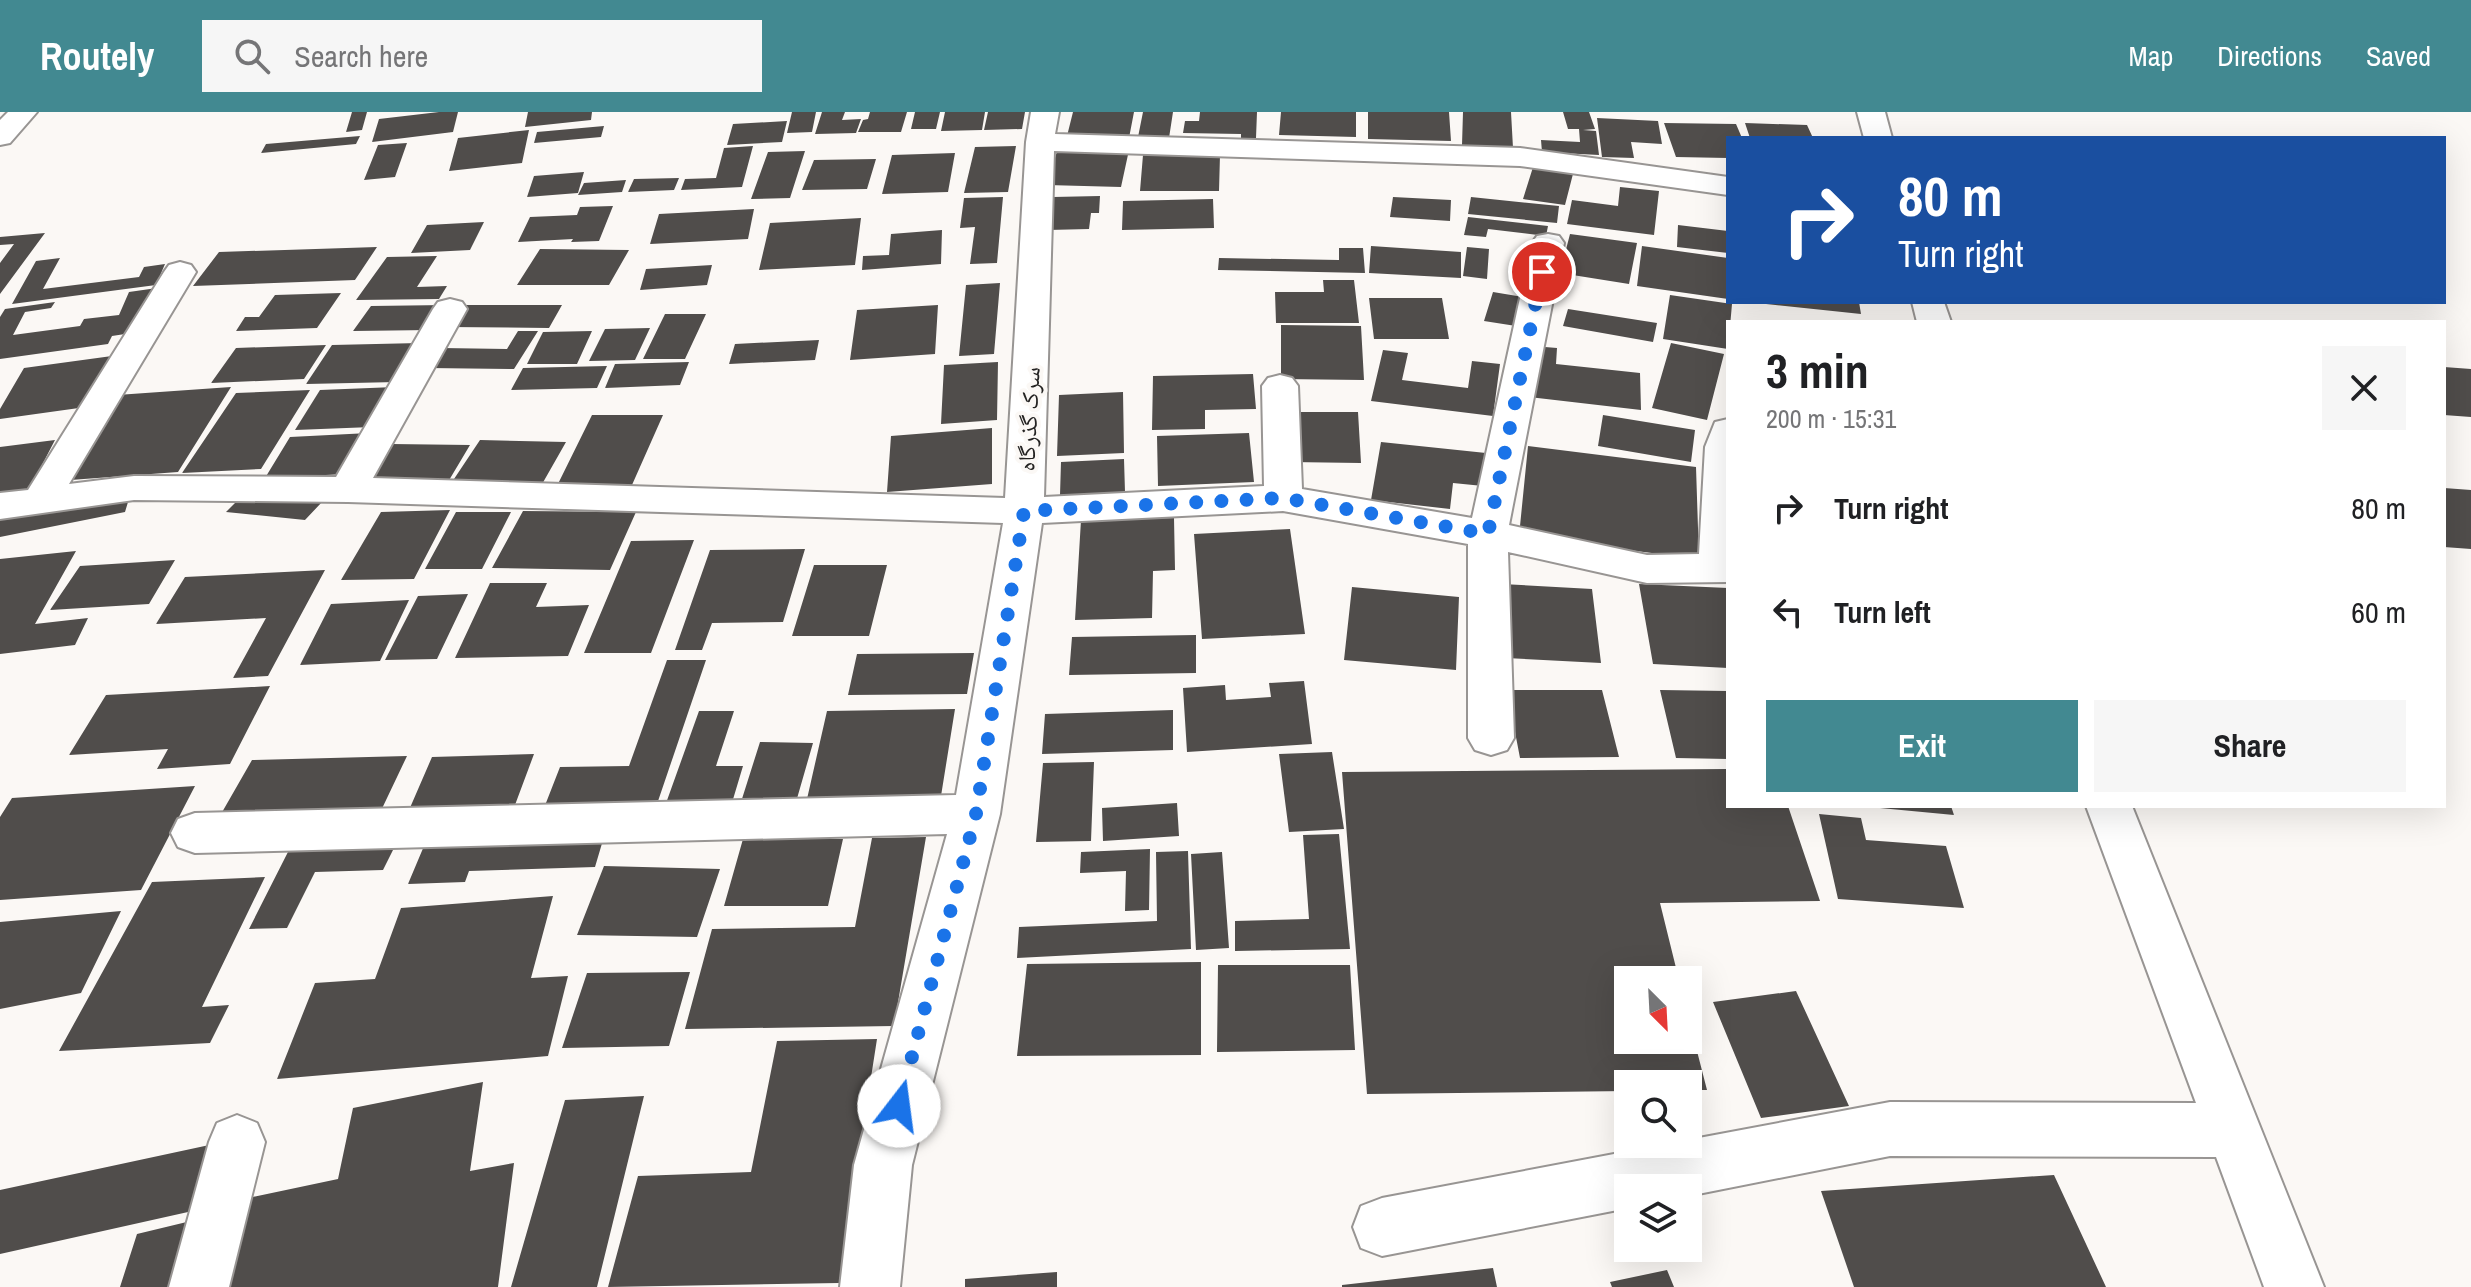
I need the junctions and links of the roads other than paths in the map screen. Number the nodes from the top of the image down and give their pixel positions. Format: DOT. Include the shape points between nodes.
graph roads {
  1 [pos="23,112"];
  2 [pos="1871,112"];
  3 [pos="1043,127"];
  4 [pos="1877,136"];
  5 [pos="0,137"];
  6 [pos="1726,186"];
  7 [pos="1548,243"];
  8 [pos="180,272"];
  9 [pos="450,309"];
  10 [pos="1280,386"];
  11 [pos="1726,437"];
  12 [pos="348,490"];
  13 [pos="1283,498"];
  14 [pos="40,501"];
  15 [pos="0,506"];
  16 [pos="1024,511"];
  17 [pos="1488,534"];
  18 [pos="1723,568"];
  19 [pos="1491,738"];
  20 [pos="2110,808"];
  21 [pos="976,814"];
  22 [pos="195,833"];
  23 [pos="2234,1130"];
  24 [pos="237,1142"];
  25 [pos="1382,1227"];
  26 [pos="199,1287"];
  27 [pos="870,1287"];
  28 [pos="2294,1287"];
  1 -- 5 [label="street"];
  2 -- 4 [label="street"];
  3 -- 6 [label="street" via="1520,157"];
  3 -- 16 [label="street, سرک گذرگاه"];
  7 -- 17 [label="street"];
  8 -- 14 [label="street"];
  9 -- 12 [label="street"];
  10 -- 13 [label="street"];
  11 -- 18 [label="street"];
  12 -- 14 [label="street" via="134,488"];
  12 -- 16 [label="street"];
  13 -- 16 [label="street"];
  13 -- 17 [label="street"];
  14 -- 15 [label="street"];
  16 -- 21 [label="street, سرک گذرگاه"];
  17 -- 18 [label="street" via="1647,569"];
  17 -- 19 [label="street"];
  20 -- 23 [label="street"];
  21 -- 22 [label="street"];
  21 -- 27 [label="street, سرک گذرگاه" via="883,1165"];
  23 -- 25 [label="street" via="1890,1129"];
  23 -- 28 [label="street"];
  24 -- 26 [label="street"];
}
